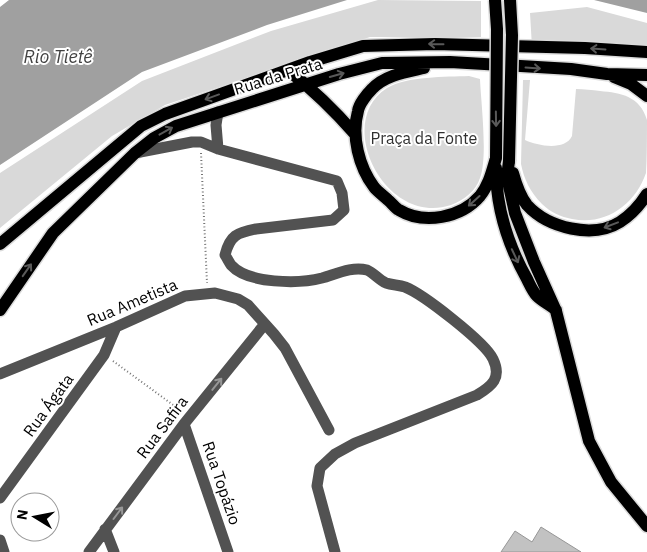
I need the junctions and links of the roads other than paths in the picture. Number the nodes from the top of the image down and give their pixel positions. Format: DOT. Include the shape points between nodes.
graph roads {
  1 [pos="495,0"];
  2 [pos="510,0"];
  3 [pos="647,52"];
  4 [pos="450,62"];
  5 [pos="288,70"];
  6 [pos="607,74"];
  7 [pos="647,75"];
  8 [pos="306,84"];
  9 [pos="647,96"];
  10 [pos="218,112"];
  11 [pos="355,134"];
  12 [pos="218,149"];
  13 [pos="135,153"];
  14 [pos="496,158"];
  15 [pos="509,161"];
  16 [pos="72,185"];
  17 [pos="647,194"];
  18 [pos="0,244"];
  19 [pos="0,253"];
  20 [pos="0,310"];
  21 [pos="556,310"];
  22 [pos="264,325"];
  23 [pos="116,327"];
  24 [pos="1,373"];
  25 [pos="187,420"];
  26 [pos="329,430"];
  27 [pos="0,498"];
  28 [pos="647,526"];
  29 [pos="105,529"];
  30 [pos="0,540"];
  31 [pos="4,552"];
  32 [pos="89,552"];
  33 [pos="114,552"];
  34 [pos="228,552"];
  35 [pos="335,552"];
  1 -- 14 [label="main road, one-way, bridge"];
  2 -- 15 [label="main road, bridge"];
  3 -- 5 [label="main road, Rua da Prata, one-way" via="402,44 363,46"];
  4 -- 6 [label="main road, Rua da Prata, one-way"];
  8 -- 4 [label="main road, Rua da Prata, one-way" via="382,63"];
  4 -- 11 [label="main road" via="393,75 372,88 358,110"];
  5 -- 8 [label="main road"];
  5 -- 16 [label="main road, Rua da Prata, one-way" via="165,114 141,126"];
  6 -- 7 [label="main road, Rua da Prata"];
  6 -- 9 [label="main road" via="631,84"];
  8 -- 10 [label="main road, Rua da Prata"];
  8 -- 11 [label="main road"];
  10 -- 12 [label="street"];
  13 -- 10 [label="main road, Rua da Prata, one-way" via="176,126"];
  14 -- 11 [label="main road, one-way" via="489,181 470,205 438,218 416,216 399,210 375,188 360,158"];
  12 -- 13 [label="street" via="192,142"];
  12 -- 35 [label="street" via="337,182 342,193 344,210 333,220 233,236 225,255 232,266 249,276 274,282 321,278 344,270 367,270 386,282 406,288 438,308 479,343 492,356 497,367 490,387 477,395 355,443 335,454 320,468 317,486"];
  20 -- 13 [label="main road, Rua da Prata, one-way" via="53,233"];
  14 -- 21 [label="main road, one-way" via="498,198 508,239 536,295"];
  17 -- 15 [label="main road, one-way" via="635,210 620,222 605,228 592,230 556,224 527,204 519,192"];
  15 -- 21 [label="main road" via="507,177 515,213"];
  16 -- 18 [label="main road, Rua da Prata"];
  16 -- 19 [label="main road"];
  21 -- 28 [label="main road" via="589,441 611,482"];
  22 -- 23 [label="street, Rua Ametista" via="248,305 238,299 208,293 185,296"];
  25 -- 22 [label="street, Rua Safira, one-way"];
  22 -- 26 [label="street, Rua Ametista" via="285,348"];
  23 -- 24 [label="street, Rua Ametista"];
  23 -- 27 [label="street, Rua Ágata" via="104,355"];
  29 -- 25 [label="street, Rua Safira, one-way"];
  25 -- 34 [label="street, Rua Topázio"];
  29 -- 32 [label="street, Rua Safira"];
  29 -- 33 [label="street"];
  30 -- 31 [label="street"];
}
